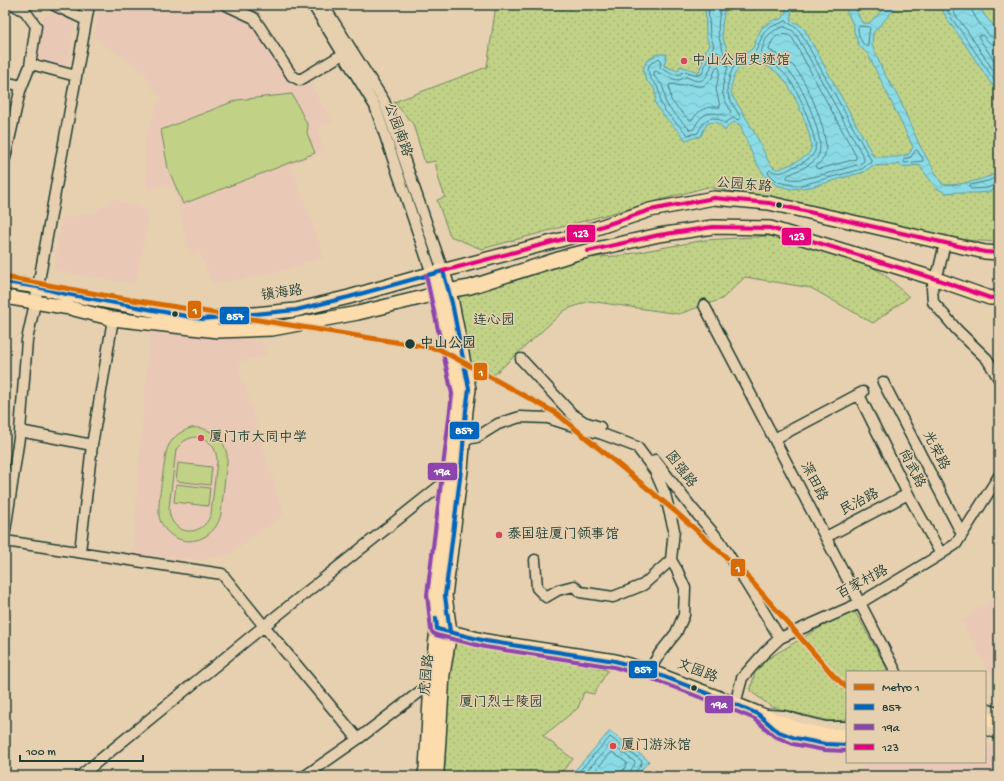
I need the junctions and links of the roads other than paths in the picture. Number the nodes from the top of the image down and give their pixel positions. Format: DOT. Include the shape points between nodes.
graph roads {
  1 [pos="14,5"];
  2 [pos="54,5"];
  3 [pos="89,5"];
  4 [pos="226,5"];
  5 [pos="313,5"];
  6 [pos="323,5"];
  7 [pos="86,20"];
  8 [pos="343,54"];
  9 [pos="30,64"];
  10 [pos="76,76"];
  11 [pos="5,82"];
  12 [pos="22,86"];
  13 [pos="5,158"];
  14 [pos="945,243"];
  15 [pos="999,253"];
  16 [pos="438,273"];
  17 [pos="936,279"];
  18 [pos="5,282"];
  19 [pos="38,287"];
  20 [pos="442,292"];
  21 [pos="5,297"];
  22 [pos="999,297"];
  23 [pos="36,302"];
  24 [pos="704,305"];
  25 [pos="113,319"];
  26 [pos="521,359"];
  27 [pos="999,379"];
  28 [pos="883,382"];
  29 [pos="20,431"];
  30 [pos="774,439"];
  31 [pos="463,440"];
  32 [pos="92,444"];
  33 [pos="461,470"];
  34 [pos="999,476"];
  35 [pos="448,480"];
  36 [pos="908,494"];
  37 [pos="5,531"];
  38 [pos="962,534"];
  39 [pos="826,538"];
  40 [pos="5,541"];
  41 [pos="80,552"];
  42 [pos="941,554"];
  43 [pos="535,560"];
  44 [pos="671,560"];
  45 [pos="860,603"];
  46 [pos="264,626"];
  47 [pos="437,629"];
  48 [pos="450,632"];
  49 [pos="780,638"];
  50 [pos="650,671"];
  51 [pos="895,671"];
  52 [pos="443,674"];
  53 [pos="430,683"];
  54 [pos="736,704"];
  55 [pos="986,709"];
  56 [pos="999,713"];
  57 [pos="758,714"];
  58 [pos="986,719"];
  59 [pos="999,723"];
  60 [pos="846,727"];
  61 [pos="986,729"];
  62 [pos="999,734"];
  63 [pos="846,736"];
  64 [pos="358,739"];
  65 [pos="846,745"];
  66 [pos="80,776"];
  67 [pos="305,776"];
  68 [pos="424,776"];
  69 [pos="435,776"];
  1 -- 9 [label="street" via="25,11 36,26"];
  2 -- 7 [label="street"];
  3 -- 7 [label="street"];
  4 -- 8 [label="street" via="254,18 292,76 300,80"];
  5 -- 8 [label="street, 公园南路"];
  6 -- 16 [label="street, 公园南路" via="384,101"];
  7 -- 10 [label="street"];
  8 -- 16 [label="street, 公园南路" via="375,106"];
  9 -- 10 [label="street"];
  9 -- 12 [label="street"];
  10 -- 19 [label="street"];
  11 -- 12 [label="street"];
  12 -- 13 [label="street"];
  14 -- 15 [label="main road, 公园东路"];
  14 -- 16 [label="main road, 公园东路" via="769,203 714,198 650,210 564,239"];
  14 -- 17 [label="street"];
  16 -- 19 [label="main road, 镇海路" via="296,310 202,319"];
  16 -- 20 [label="main road, 虎园路"];
  17 -- 20 [label="main road" via="770,228 713,227 659,235 574,254 470,287"];
  17 -- 22 [label="main road" via="990,298"];
  17 -- 27 [label="street" via="932,288 933,302 987,359"];
  18 -- 19 [label="main road, 镇海路"];
  19 -- 23 [label="street"];
  20 -- 25 [label="main road" via="358,313 272,329 218,331"];
  20 -- 31 [label="main road, 虎园路" via="452,303 469,389"];
  20 -- 35 [label="main road, 虎园路" via="440,308 458,394"];
  21 -- 23 [label="main road"];
  23 -- 25 [label="main road"];
  23 -- 29 [label="street" via="27,340"];
  24 -- 30 [label="street, 深田路"];
  25 -- 32 [label="street"];
  26 -- 49 [label="street, 图强路" via="572,414 584,422 634,440 646,448 720,541"];
  28 -- 38 [label="street, 光荣路"];
  29 -- 32 [label="street"];
  29 -- 37 [label="street"];
  30 -- 36 [label="street, 尚武路" via="861,393"];
  30 -- 39 [label="street, 深田路"];
  31 -- 33 [label="main road, 虎园路"];
  31 -- 44 [label="street" via="477,437 498,424 520,417 548,418 636,447 655,472 665,494 674,530"];
  32 -- 41 [label="street"];
  33 -- 35 [label="street"];
  33 -- 48 [label="main road, 虎园路" via="445,596"];
  34 -- 38 [label="street, 百家村路"];
  35 -- 46 [label="street"];
  35 -- 47 [label="main road, 虎园路" via="433,596"];
  36 -- 39 [label="street, 民治路"];
  36 -- 42 [label="street, 尚武路"];
  38 -- 42 [label="street, 百家村路" via="956,544"];
  39 -- 45 [label="street, 深田路"];
  40 -- 41 [label="street"];
  41 -- 46 [label="street" via="222,574"];
  42 -- 45 [label="street, 百家村路"];
  43 -- 44 [label="street" via="537,588 546,597 558,590 574,586 580,592 613,597 642,585"];
  44 -- 50 [label="street" via="685,588 684,615 676,633"];
  45 -- 49 [label="street, 百家村路"];
  45 -- 51 [label="street, 深田路"];
  46 -- 64 [label="street"];
  46 -- 66 [label="street"];
  47 -- 48 [label="main road, 文园路"];
  47 -- 53 [label="main road, 虎园路"];
  48 -- 50 [label="main road, 文园路" via="486,641 615,661"];
  48 -- 52 [label="main road, 虎园路"];
  49 -- 54 [label="street, 百家村路" via="742,678"];
  50 -- 54 [label="main road, 文园路"];
  52 -- 53 [label="street"];
  52 -- 69 [label="main road, 虎园路"];
  53 -- 64 [label="street"];
  53 -- 68 [label="main road, 虎园路"];
  54 -- 57 [label="main road, 文园路"];
  55 -- 56 [label="street"];
  57 -- 60 [label="street" via="784,716 826,727"];
  57 -- 63 [label="main road, 文园路" via="797,730"];
  57 -- 65 [label="street" via="777,730 796,738"];
  58 -- 59 [label="main road"];
  61 -- 62 [label="street"];
  64 -- 67 [label="street"];
}
